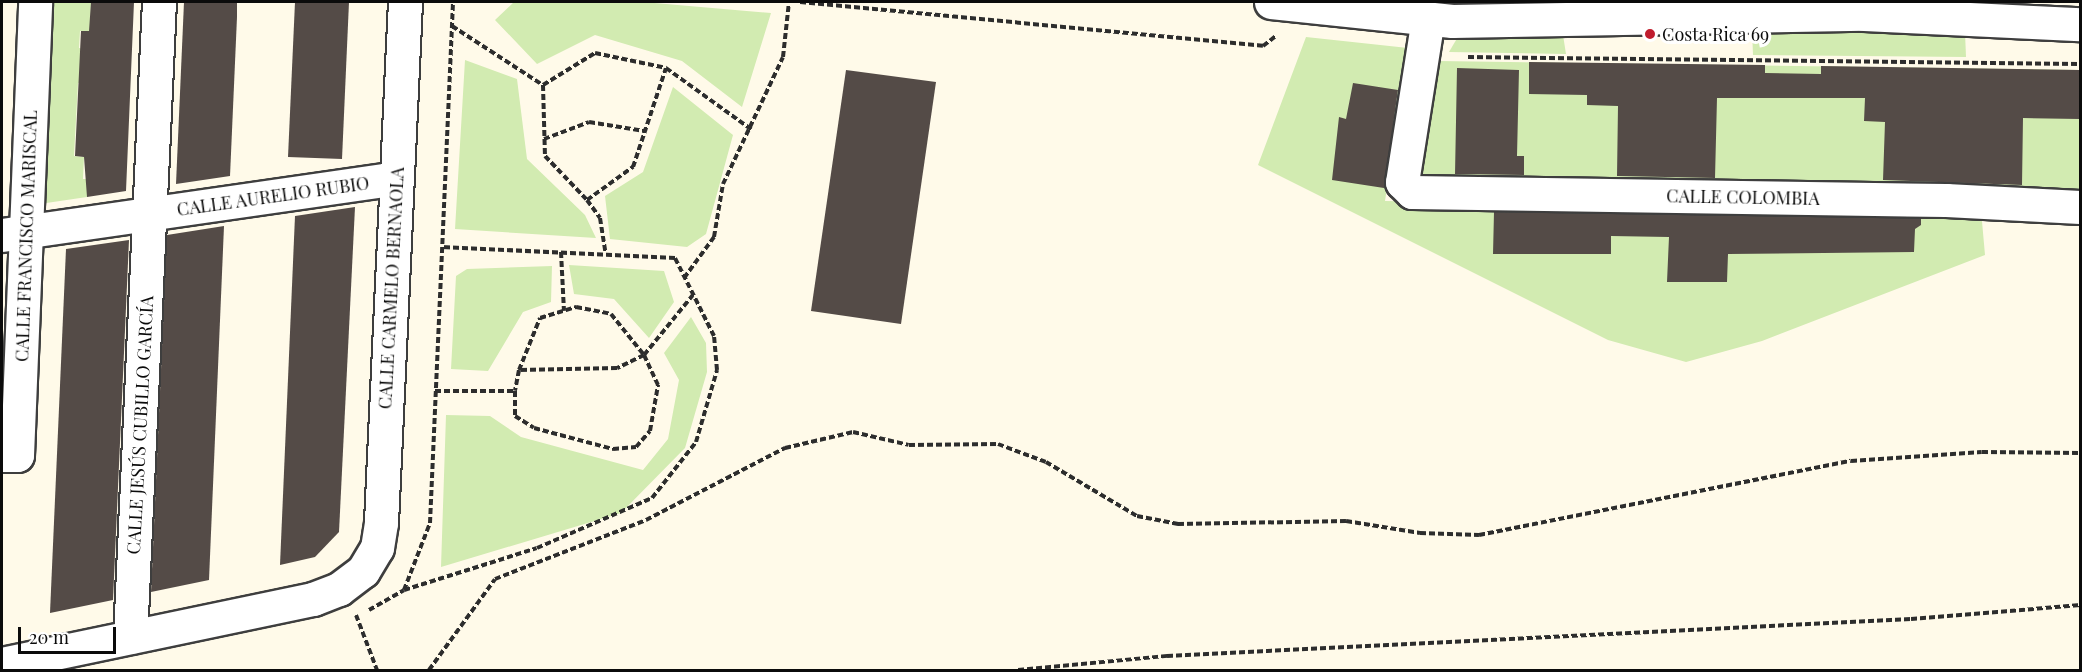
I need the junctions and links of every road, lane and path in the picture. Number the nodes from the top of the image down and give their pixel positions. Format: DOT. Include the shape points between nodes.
graph roads {
  1 [pos="35,2"];
  2 [pos="159,2"];
  3 [pos="405,2"];
  4 [pos="453,2"];
  5 [pos="789,2"];
  6 [pos="800,2"];
  7 [pos="1271,2"];
  8 [pos="1923,2"];
  9 [pos="1865,6"];
  10 [pos="1787,8"];
  11 [pos="1639,11"];
  12 [pos="1444,14"];
  13 [pos="1954,17"];
  14 [pos="2080,24"];
  15 [pos="452,26"];
  16 [pos="1282,32"];
  17 [pos="1422,55"];
  18 [pos="2080,64"];
  19 [pos="666,68"];
  20 [pos="543,85"];
  21 [pos="751,129"];
  22 [pos="644,131"];
  23 [pos="544,139"];
  24 [pos="396,178"];
  25 [pos="587,200"];
  26 [pos="2080,207"];
  27 [pos="149,214"];
  28 [pos="14,233"];
  29 [pos="441,247"];
  30 [pos="561,252"];
  31 [pos="606,254"];
  32 [pos="684,278"];
  33 [pos="693,295"];
  34 [pos="564,311"];
  35 [pos="644,355"];
  36 [pos="519,370"];
  37 [pos="435,391"];
  38 [pos="515,391"];
  39 [pos="2080,453"];
  40 [pos="2,455"];
  41 [pos="404,590"];
  42 [pos="349,593"];
  43 [pos="2080,605"];
  44 [pos="357,616"];
  45 [pos="130,637"];
  46 [pos="2,664"];
  47 [pos="377,670"];
  48 [pos="429,670"];
  49 [pos="1018,670"];
  1 -- 28 [label="street, CALLE FRANCISCO MARISCAL"];
  2 -- 27 [label="street, CALLE AURELIO RUBIO"];
  3 -- 24 [label="street, CALLE CARMELO BERNAOLA"];
  4 -- 15 [label="path"];
  5 -- 21 [label="path" via="783,57"];
  6 -- 16 [label="path" via="1263,46"];
  7 -- 12 [label="street"];
  8 -- 13 [label="street"];
  9 -- 10 [label="street"];
  9 -- 13 [label="street"];
  10 -- 11 [label="street"];
  11 -- 12 [label="street"];
  12 -- 17 [label="street"];
  13 -- 14 [label="street"];
  15 -- 20 [label="path"];
  15 -- 29 [label="path"];
  17 -- 18 [label="path"];
  17 -- 26 [label="street, CALLE COLOMBIA" via="1402,182 1405,189"];
  19 -- 20 [label="path" via="595,53"];
  19 -- 21 [label="path"];
  19 -- 22 [label="path"];
  20 -- 23 [label="path"];
  21 -- 32 [label="path" via="723,184 714,237"];
  22 -- 23 [label="path" via="589,122"];
  22 -- 25 [label="path" via="633,167"];
  23 -- 25 [label="path" via="545,156"];
  24 -- 27 [label="street, CALLE AURELIO RUBIO"];
  24 -- 42 [label="street, CALLE CARMELO BERNAOLA" via="381,522 377,548"];
  25 -- 31 [label="path" via="600,218"];
  27 -- 28 [label="street, CALLE AURELIO RUBIO"];
  27 -- 45 [label="street, CALLE JESÚS CUBILLO GARCÍA"];
  28 -- 40 [label="street, CALLE FRANCISCO MARISCAL" via="17,455"];
  29 -- 30 [label="path"];
  29 -- 37 [label="path"];
  30 -- 31 [label="path"];
  30 -- 34 [label="path"];
  31 -- 32 [label="path" via="675,258"];
  32 -- 33 [label="path"];
  33 -- 35 [label="path"];
  33 -- 41 [label="path" via="714,336 717,370 696,442 676,474 652,498 537,548"];
  34 -- 35 [label="path" via="576,307 611,314"];
  34 -- 36 [label="path" via="540,318"];
  35 -- 36 [label="path" via="617,368"];
  35 -- 38 [label="path" via="658,385 650,431 636,447 613,449 534,428 515,416"];
  36 -- 38 [label="path"];
  37 -- 38 [label="path"];
  37 -- 41 [label="path" via="430,523"];
  39 -- 48 [label="path" via="1982,452 1851,461 1479,535 1420,533 1347,521 1178,524 1137,516 1046,462 998,444 909,445 853,432 785,448 646,520 495,579"];
  41 -- 44 [label="path"];
  42 -- 44 [label="path"];
  42 -- 44 [label="path"];
  42 -- 45 [label="street"];
  43 -- 49 [label="path" via="1911,619 1179,656"];
  44 -- 47 [label="path"];
  45 -- 46 [label="street"];
}
